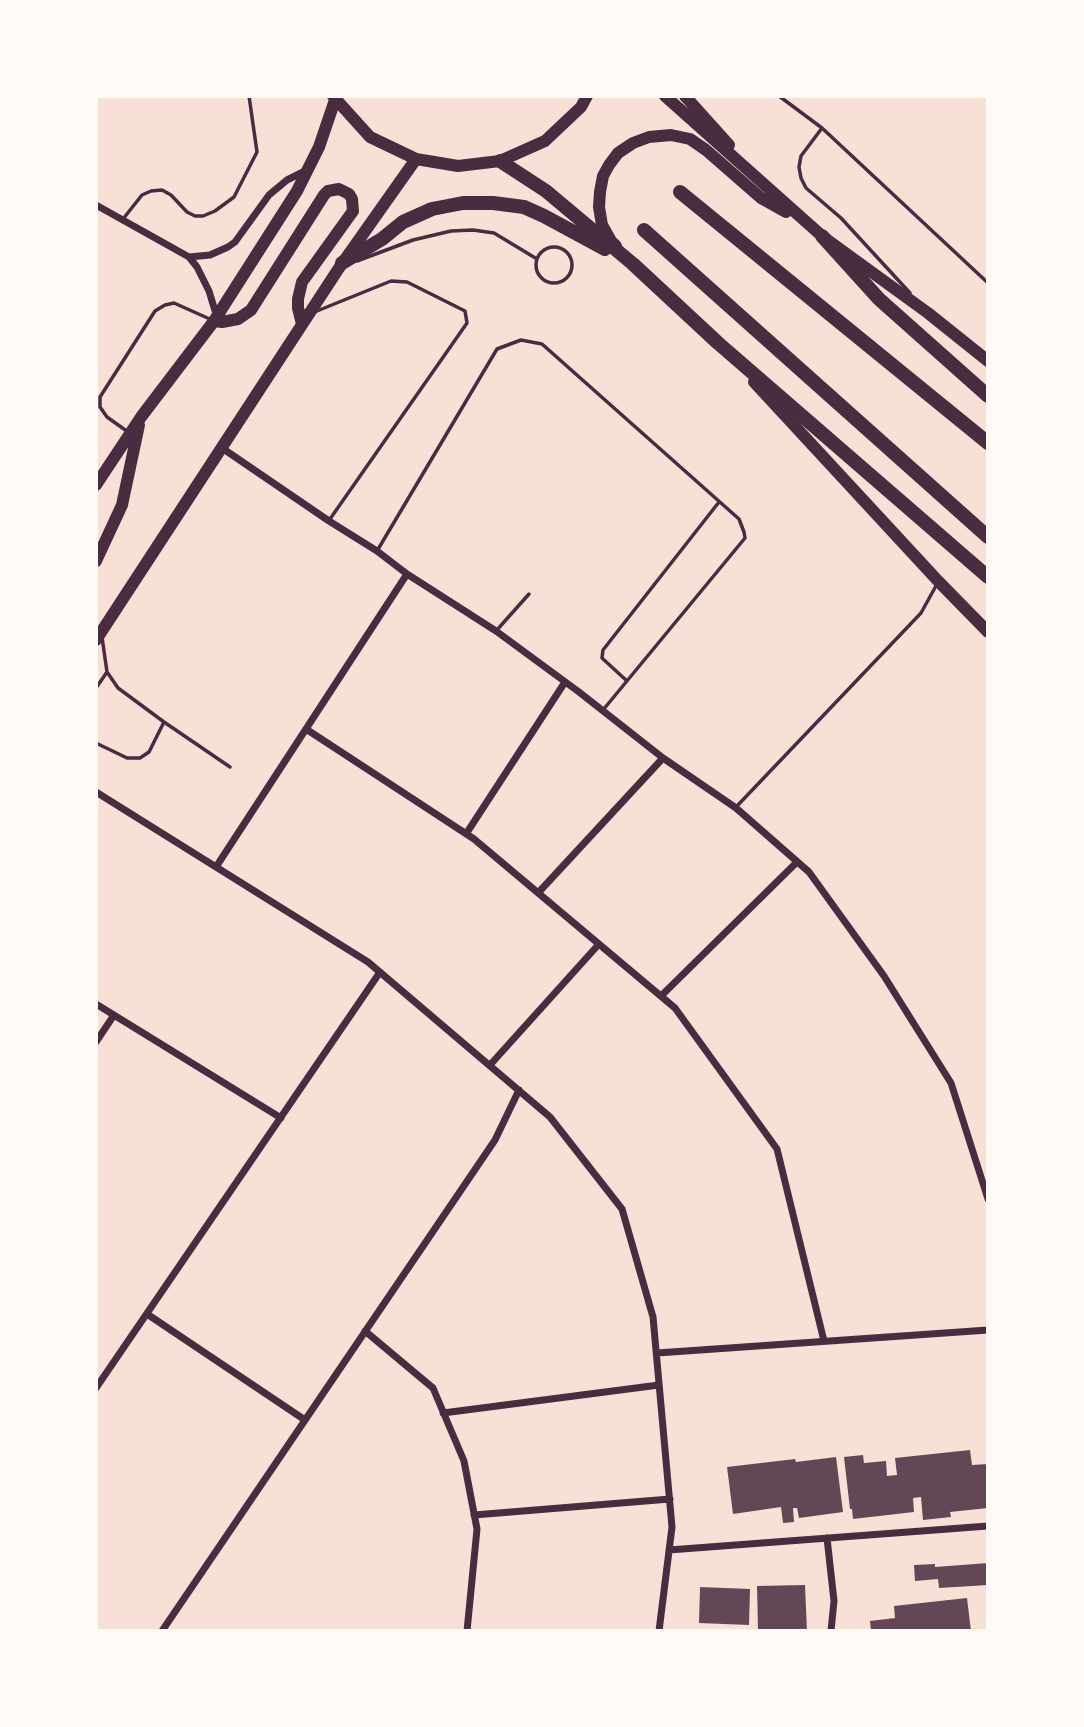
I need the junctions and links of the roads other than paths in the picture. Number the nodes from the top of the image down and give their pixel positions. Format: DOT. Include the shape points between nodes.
graph roads {
  1 [pos="249,96"];
  2 [pos="587,96"];
  3 [pos="665,96"];
  4 [pos="685,96"];
  5 [pos="779,96"];
  6 [pos="334,98"];
  7 [pos="822,128"];
  8 [pos="416,159"];
  9 [pos="500,161"];
  10 [pos="309,169"];
  11 [pos="769,190"];
  12 [pos="680,192"];
  13 [pos="96,205"];
  14 [pos="123,219"];
  15 [pos="808,224"];
  16 [pos="644,230"];
  17 [pos="822,236"];
  18 [pos="189,257"];
  19 [pos="537,259"];
  20 [pos="633,264"];
  21 [pos="341,266"];
  22 [pos="988,283"];
  23 [pos="928,313"];
  24 [pos="215,318"];
  25 [pos="305,320"];
  26 [pos="718,343"];
  27 [pos="988,360"];
  28 [pos="988,396"];
  29 [pos="141,417"];
  30 [pos="130,434"];
  31 [pos="988,443"];
  32 [pos="222,448"];
  33 [pos="96,485"];
  34 [pos="719,502"];
  35 [pos="329,521"];
  36 [pos="988,537"];
  37 [pos="377,551"];
  38 [pos="96,561"];
  39 [pos="407,575"];
  40 [pos="988,578"];
  41 [pos="939,582"];
  42 [pos="528,594"];
  43 [pos="496,631"];
  44 [pos="988,632"];
  45 [pos="99,636"];
  46 [pos="107,672"];
  47 [pos="627,681"];
  48 [pos="565,682"];
  49 [pos="96,688"];
  50 [pos="603,710"];
  51 [pos="164,722"];
  52 [pos="306,729"];
  53 [pos="96,743"];
  54 [pos="663,758"];
  55 [pos="230,767"];
  56 [pos="96,792"];
  57 [pos="736,808"];
  58 [pos="466,834"];
  59 [pos="796,863"];
  60 [pos="216,867"];
  61 [pos="538,893"];
  62 [pos="599,944"];
  63 [pos="380,972"];
  64 [pos="661,996"];
  65 [pos="96,1004"];
  66 [pos="114,1015"];
  67 [pos="96,1042"];
  68 [pos="490,1065"];
  69 [pos="519,1090"];
  70 [pos="281,1118"];
  71 [pos="988,1199"];
  72 [pos="146,1314"];
  73 [pos="988,1330"];
  74 [pos="365,1331"];
  75 [pos="824,1341"];
  76 [pos="657,1353"];
  77 [pos="659,1385"];
  78 [pos="96,1388"];
  79 [pos="443,1413"];
  80 [pos="305,1420"];
  81 [pos="670,1499"];
  82 [pos="474,1515"];
  83 [pos="988,1526"];
  84 [pos="827,1538"];
  85 [pos="669,1550"];
  86 [pos="162,1631"];
  87 [pos="467,1631"];
  88 [pos="659,1631"];
  89 [pos="831,1631"];
  1 -- 14 [label="lane" via="257,152 234,197 215,211 195,216 171,195 150,191"];
  2 -- 9 [label="main road" via="545,141"];
  3 -- 11 [label="main road"];
  4 -- 11 [label="main road"];
  5 -- 7 [label="lane"];
  6 -- 8 [label="main road" via="370,137"];
  6 -- 10 [label="main road"];
  7 -- 22 [label="lane"];
  7 -- 23 [label="lane" via="801,156 799,167 806,188 841,218"];
  8 -- 9 [label="main road" via="458,166"];
  8 -- 21 [label="main road"];
  9 -- 20 [label="highway" via="546,191"];
  10 -- 18 [label="street" via="269,195 235,242 210,255"];
  10 -- 24 [label="main road"];
  11 -- 15 [label="main road"];
  12 -- 31 [label="highway"];
  13 -- 14 [label="street"];
  14 -- 18 [label="street"];
  15 -- 17 [label="main road"];
  15 -- 20 [label="main road" via="761,198 690,139 649,137 618,153 608,165 600,192 602,225"];
  16 -- 36 [label="highway"];
  17 -- 23 [label="main road"];
  17 -- 28 [label="highway" via="879,299"];
  18 -- 24 [label="street" via="209,291"];
  19 -- 19 [label="lane" via="536,271 548,283 560,283 572,270 567,253 556,247"];
  19 -- 21 [label="lane" via="494,233 473,230 413,240"];
  20 -- 21 [label="highway" via="524,207 463,203 432,209 403,222"];
  20 -- 26 [label="highway"];
  21 -- 25 [label="main road"];
  23 -- 27 [label="main road"];
  24 -- 25 [label="main road" via="222,322 251,310 324,195 339,189 349,194 353,211 302,282 298,308"];
  24 -- 29 [label="main road"];
  24 -- 30 [label="lane" via="174,303 155,312 100,397 107,417"];
  25 -- 32 [label="main road"];
  25 -- 35 [label="lane" via="391,281 429,292 465,312 467,323"];
  26 -- 40 [label="highway"];
  26 -- 41 [label="main road"];
  29 -- 30 [label="main road"];
  29 -- 38 [label="main road" via="122,505"];
  30 -- 33 [label="main road"];
  32 -- 35 [label="street"];
  32 -- 45 [label="main road"];
  34 -- 37 [label="lane" via="542,344 521,340 497,349"];
  34 -- 47 [label="lane" via="603,650 602,658"];
  34 -- 47 [label="lane" via="739,519 745,538"];
  35 -- 37 [label="street"];
  37 -- 39 [label="street"];
  39 -- 43 [label="street"];
  39 -- 52 [label="street"];
  41 -- 44 [label="main road"];
  41 -- 57 [label="lane" via="921,613"];
  42 -- 43 [label="lane"];
  43 -- 48 [label="street"];
  45 -- 46 [label="lane"];
  46 -- 49 [label="lane"];
  46 -- 51 [label="lane" via="118,688"];
  47 -- 50 [label="lane"];
  48 -- 50 [label="street"];
  48 -- 58 [label="street"];
  50 -- 54 [label="street"];
  51 -- 53 [label="lane" via="149,752 140,758 127,758"];
  51 -- 55 [label="lane"];
  52 -- 58 [label="street"];
  52 -- 60 [label="street"];
  54 -- 57 [label="street"];
  54 -- 61 [label="street"];
  56 -- 60 [label="street"];
  57 -- 59 [label="street"];
  58 -- 61 [label="street"];
  59 -- 64 [label="street"];
  59 -- 71 [label="street" via="808,872 884,976 951,1083"];
  60 -- 63 [label="street"];
  61 -- 62 [label="street"];
  62 -- 64 [label="street"];
  62 -- 68 [label="street"];
  63 -- 68 [label="street"];
  63 -- 70 [label="street"];
  64 -- 75 [label="street" via="675,1007 777,1149"];
  65 -- 66 [label="street"];
  66 -- 67 [label="street"];
  66 -- 70 [label="street"];
  68 -- 69 [label="street"];
  69 -- 74 [label="street" via="495,1140"];
  69 -- 76 [label="street" via="550,1117 622,1209 653,1317"];
  70 -- 72 [label="street"];
  72 -- 78 [label="street"];
  72 -- 80 [label="street"];
  73 -- 75 [label="street"];
  74 -- 79 [label="street" via="433,1388"];
  74 -- 80 [label="street"];
  75 -- 76 [label="street"];
  76 -- 77 [label="street"];
  77 -- 79 [label="street"];
  77 -- 81 [label="street"];
  79 -- 82 [label="street" via="464,1461"];
  80 -- 86 [label="street"];
  81 -- 82 [label="street"];
  81 -- 85 [label="street" via="673,1527"];
  82 -- 87 [label="street" via="477,1529"];
  83 -- 84 [label="street"];
  84 -- 85 [label="street"];
  84 -- 89 [label="street" via="834,1601"];
  85 -- 88 [label="street"];
}
